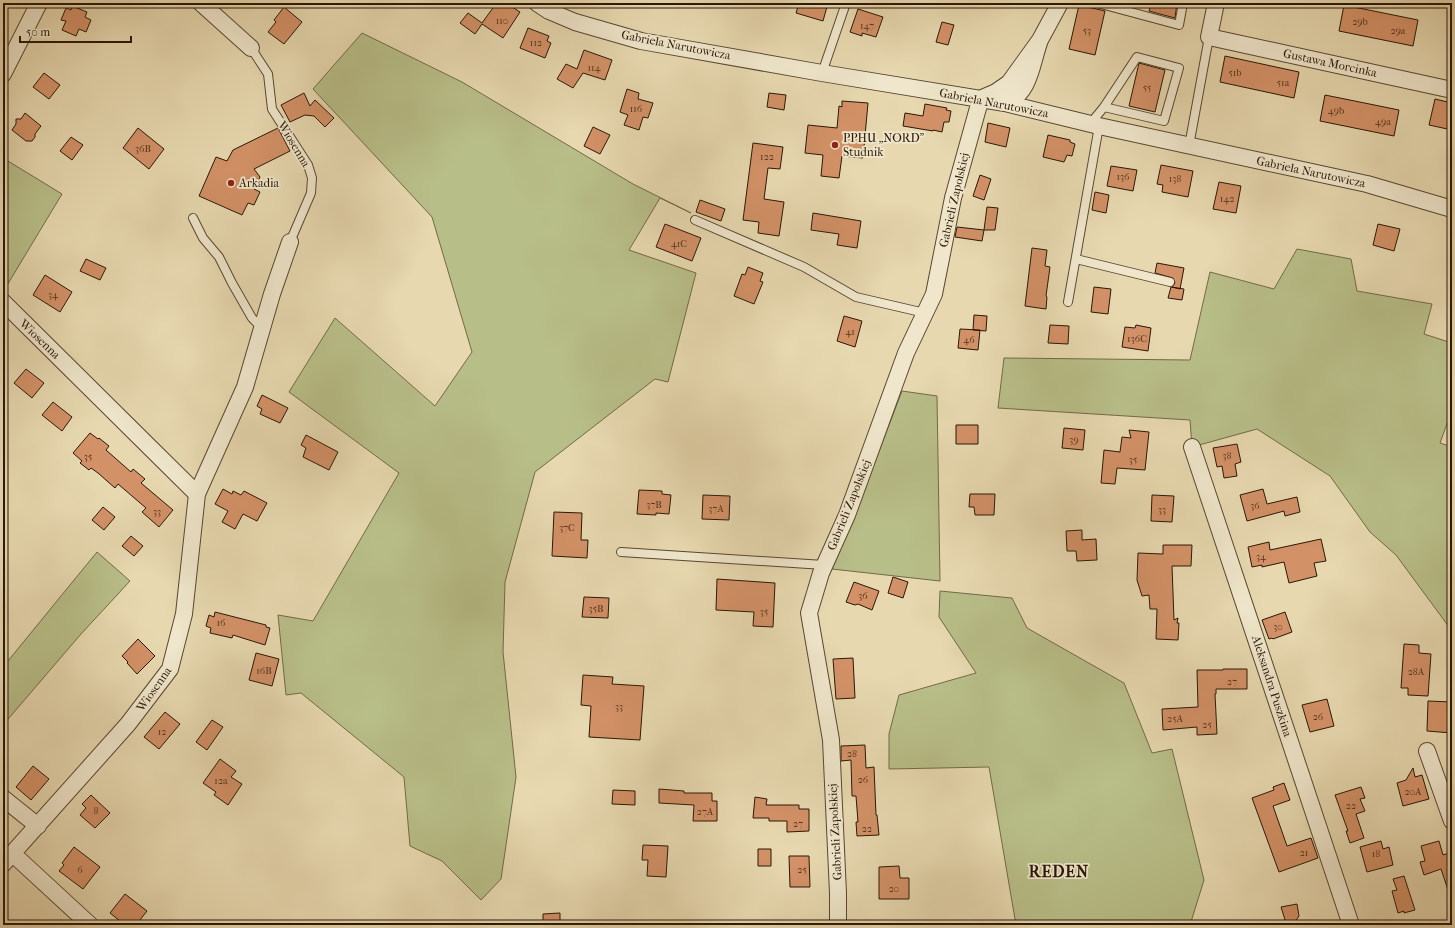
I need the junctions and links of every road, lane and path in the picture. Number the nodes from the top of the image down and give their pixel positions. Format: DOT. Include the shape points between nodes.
graph roads {
  1 [pos="39,3"];
  2 [pos="201,3"];
  3 [pos="537,3"];
  4 [pos="846,3"];
  5 [pos="1060,3"];
  6 [pos="1097,3"];
  7 [pos="1183,3"];
  8 [pos="1216,3"];
  9 [pos="1123,6"];
  10 [pos="1209,37"];
  11 [pos="1040,40"];
  12 [pos="251,48"];
  13 [pos="822,73"];
  14 [pos="3,74"];
  15 [pos="1027,82"];
  16 [pos="1008,83"];
  17 [pos="1452,90"];
  18 [pos="982,98"];
  19 [pos="1005,103"];
  20 [pos="1104,107"];
  21 [pos="1036,111"];
  22 [pos="1095,125"];
  23 [pos="1189,146"];
  24 [pos="1452,208"];
  25 [pos="193,218"];
  26 [pos="695,220"];
  27 [pos="290,242"];
  28 [pos="1076,259"];
  29 [pos="1170,282"];
  30 [pos="3,302"];
  31 [pos="1068,302"];
  32 [pos="925,313"];
  33 [pos="263,329"];
  34 [pos="1192,447"];
  35 [pos="197,494"];
  36 [pos="620,552"];
  37 [pos="824,565"];
  38 [pos="1427,750"];
  39 [pos="3,798"];
  40 [pos="1452,821"];
  41 [pos="38,826"];
  42 [pos="8,859"];
  43 [pos="90,925"];
  44 [pos="838,925"];
  45 [pos="1351,925"];
  1 -- 14 [label="street"];
  2 -- 12 [label="street, Wiosenna"];
  3 -- 13 [label="street, Gabriela Narutowicza" via="575,22 641,41"];
  4 -- 13 [label="lane"];
  5 -- 11 [label="street"];
  6 -- 9 [label="lane"];
  7 -- 9 [label="lane" via="1179,25"];
  8 -- 10 [label="street"];
  10 -- 17 [label="street, Gustawa Morcinka"];
  10 -- 23 [label="lane"];
  11 -- 15 [label="street"];
  11 -- 16 [label="street"];
  12 -- 27 [label="lane, Wiosenna" via="268,74 272,109 308,165 312,178 311,193"];
  13 -- 18 [label="street, Gabriela Narutowicza"];
  15 -- 19 [label="street" via="1017,96"];
  15 -- 21 [label="street" via="1030,99"];
  16 -- 18 [label="street"];
  16 -- 19 [label="street"];
  18 -- 19 [label="street, Gabriela Narutowicza"];
  18 -- 32 [label="street, Gabrieli Zapolskiej" via="953,198 934,294"];
  19 -- 21 [label="street, Gabriela Narutowicza"];
  20 -- 20 [label="lane" via="1138,57 1179,68 1164,121"];
  20 -- 22 [label="lane"];
  21 -- 22 [label="street, Gabriela Narutowicza"];
  22 -- 23 [label="street, Gabriela Narutowicza"];
  22 -- 28 [label="lane"];
  23 -- 24 [label="street, Gabriela Narutowicza" via="1367,184"];
  25 -- 33 [label="lane" via="203,238 219,257 252,318"];
  26 -- 32 [label="lane" via="804,267 856,297"];
  27 -- 33 [label="street, Wiosenna"];
  28 -- 29 [label="lane"];
  28 -- 31 [label="lane"];
  30 -- 35 [label="street, Wiosenna"];
  32 -- 37 [label="street, Gabrieli Zapolskiej" via="906,353 847,515"];
  33 -- 35 [label="street, Wiosenna" via="245,386"];
  34 -- 45 [label="street, Aleksandra Puszkina"];
  35 -- 41 [label="street, Wiosenna" via="184,614 170,669 128,724"];
  36 -- 37 [label="lane"];
  37 -- 44 [label="street, Gabrieli Zapolskiej" via="809,614 830,740"];
  38 -- 40 [label="street"];
  39 -- 41 [label="street"];
  41 -- 42 [label="street, Wiosenna"];
  42 -- 43 [label="street, Wiosenna"];
}
